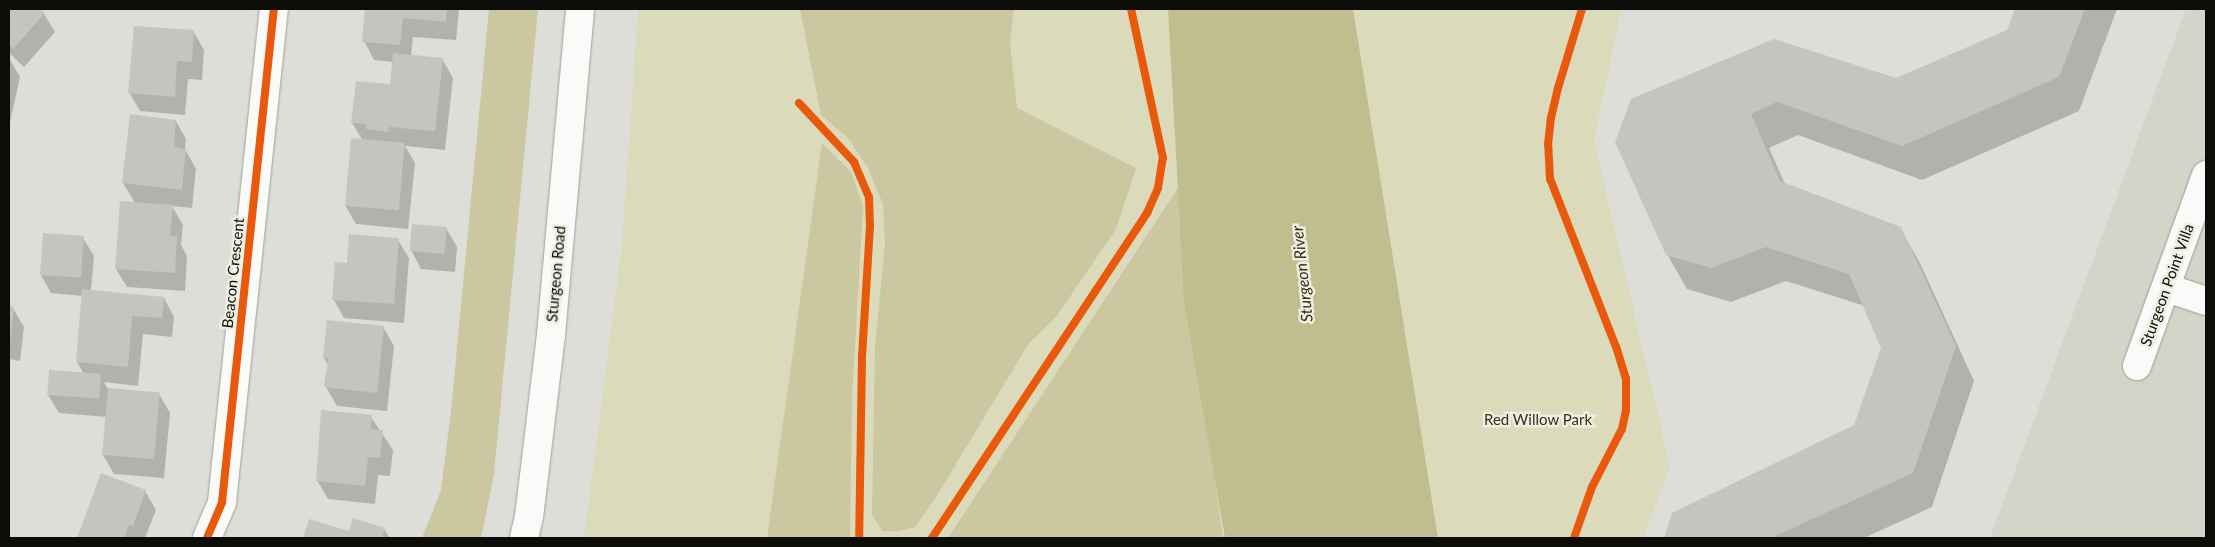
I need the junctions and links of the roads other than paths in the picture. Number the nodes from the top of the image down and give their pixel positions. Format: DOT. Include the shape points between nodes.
graph roads {
  1 [pos="274,9"];
  2 [pos="580,9"];
  3 [pos="2206,175"];
  4 [pos="2167,288"];
  5 [pos="2206,301"];
  6 [pos="2137,366"];
  7 [pos="207,538"];
  8 [pos="524,538"];
  1 -- 7 [label="street, Beacon Crescent" via="222,502"];
  2 -- 8 [label="street, Sturgeon Road" via="551,335"];
  3 -- 4 [label="street, Sturgeon Point Villa"];
  4 -- 5 [label="street"];
  4 -- 6 [label="street, Sturgeon Point Villa"];
}
